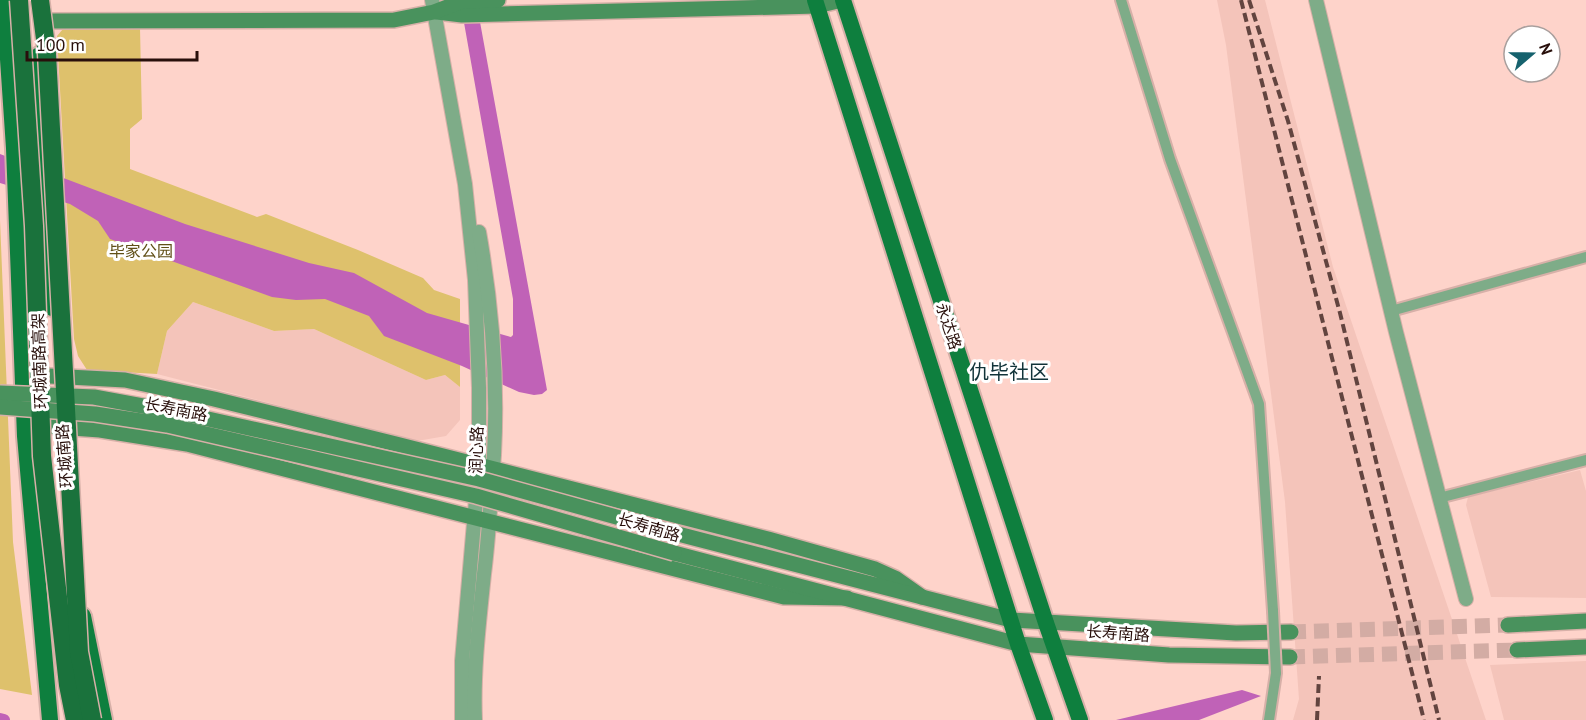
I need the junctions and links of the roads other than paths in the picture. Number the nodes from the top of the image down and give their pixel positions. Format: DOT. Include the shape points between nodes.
graph roads {
  1 [pos="4,0"];
  2 [pos="19,0"];
  3 [pos="38,0"];
  4 [pos="498,0"];
  5 [pos="842,0"];
  6 [pos="1121,0"];
  7 [pos="1316,0"];
  8 [pos="816,3"];
  9 [pos="433,6"];
  10 [pos="48,21"];
  11 [pos="465,184"];
  12 [pos="1586,257"];
  13 [pos="1391,311"];
  14 [pos="22,375"];
  15 [pos="58,375"];
  16 [pos="0,393"];
  17 [pos="0,407"];
  18 [pos="24,424"];
  19 [pos="62,427"];
  20 [pos="1586,460"];
  21 [pos="479,465"];
  22 [pos="1439,498"];
  23 [pos="474,519"];
  24 [pos="922,597"];
  25 [pos="847,598"];
  26 [pos="1466,599"];
  27 [pos="1011,620"];
  28 [pos="1586,621"];
  29 [pos="1046,622"];
  30 [pos="1508,625"];
  31 [pos="1291,632"];
  32 [pos="1018,644"];
  33 [pos="1055,647"];
  34 [pos="1586,647"];
  35 [pos="1517,650"];
  36 [pos="1290,657"];
  37 [pos="99,715"];
  38 [pos="1079,717"];
  39 [pos="50,720"];
  40 [pos="75,720"];
  41 [pos="462,720"];
  42 [pos="475,720"];
  43 [pos="1045,720"];
  44 [pos="1269,720"];
  1 -- 14 [label="main road" via="15,148"];
  2 -- 40 [label="highway, 环城南路高架, bridge" via="34,226 42,456"];
  3 -- 15 [label="main road, 环城南路" via="41,163"];
  3 -- 37 [label="highway, 环城南路高架, bridge" via="48,66 79,652"];
  4 -- 9 [label="main road"];
  5 -- 8 [label="main road"];
  5 -- 29 [label="main road, 永达路"];
  6 -- 44 [label="street, bridge" via="1170,159 1259,404 1276,673"];
  7 -- 13 [label="street"];
  8 -- 9 [label="main road" via="462,15"];
  8 -- 27 [label="main road, 永达路"];
  9 -- 10 [label="main road" via="394,20"];
  9 -- 11 [label="street, 润心路"];
  11 -- 21 [label="street, 润心路" via="475,280"];
  11 -- 42 [label="street, 润心路" via="479,231 488,285 494,369 494,453 478,630"];
  12 -- 13 [label="street"];
  13 -- 22 [label="street"];
  14 -- 15 [label="main road"];
  14 -- 18 [label="main road"];
  15 -- 19 [label="main road, 环城南路"];
  15 -- 21 [label="main road" via="125,380 214,399"];
  16 -- 24 [label="main road, 长寿南路, bridge" via="94,397 181,413 479,479"];
  17 -- 25 [label="main road, 长寿南路, bridge" via="95,414 178,427 476,496"];
  18 -- 19 [label="main road"];
  18 -- 39 [label="main road"];
  19 -- 23 [label="main road" via="186,444"];
  19 -- 37 [label="main road, 环城南路" via="71,557"];
  20 -- 22 [label="street"];
  21 -- 23 [label="street, 润心路"];
  21 -- 24 [label="main road" via="875,570 895,578"];
  22 -- 26 [label="street"];
  23 -- 25 [label="main road" via="784,597"];
  23 -- 41 [label="street, 润心路" via="462,661"];
  24 -- 27 [label="main road, 长寿南路"];
  25 -- 32 [label="main road, 长寿南路"];
  27 -- 29 [label="main road, 长寿南路"];
  27 -- 32 [label="main road, 永达路"];
  28 -- 30 [label="main road"];
  29 -- 31 [label="main road, 长寿南路" via="1236,633"];
  29 -- 33 [label="main road, 永达路"];
  32 -- 33 [label="main road, 长寿南路"];
  32 -- 43 [label="main road, 永达路"];
  33 -- 36 [label="main road, 长寿南路" via="1169,655"];
  33 -- 38 [label="main road, 永达路"];
  34 -- 35 [label="main road"];
}
